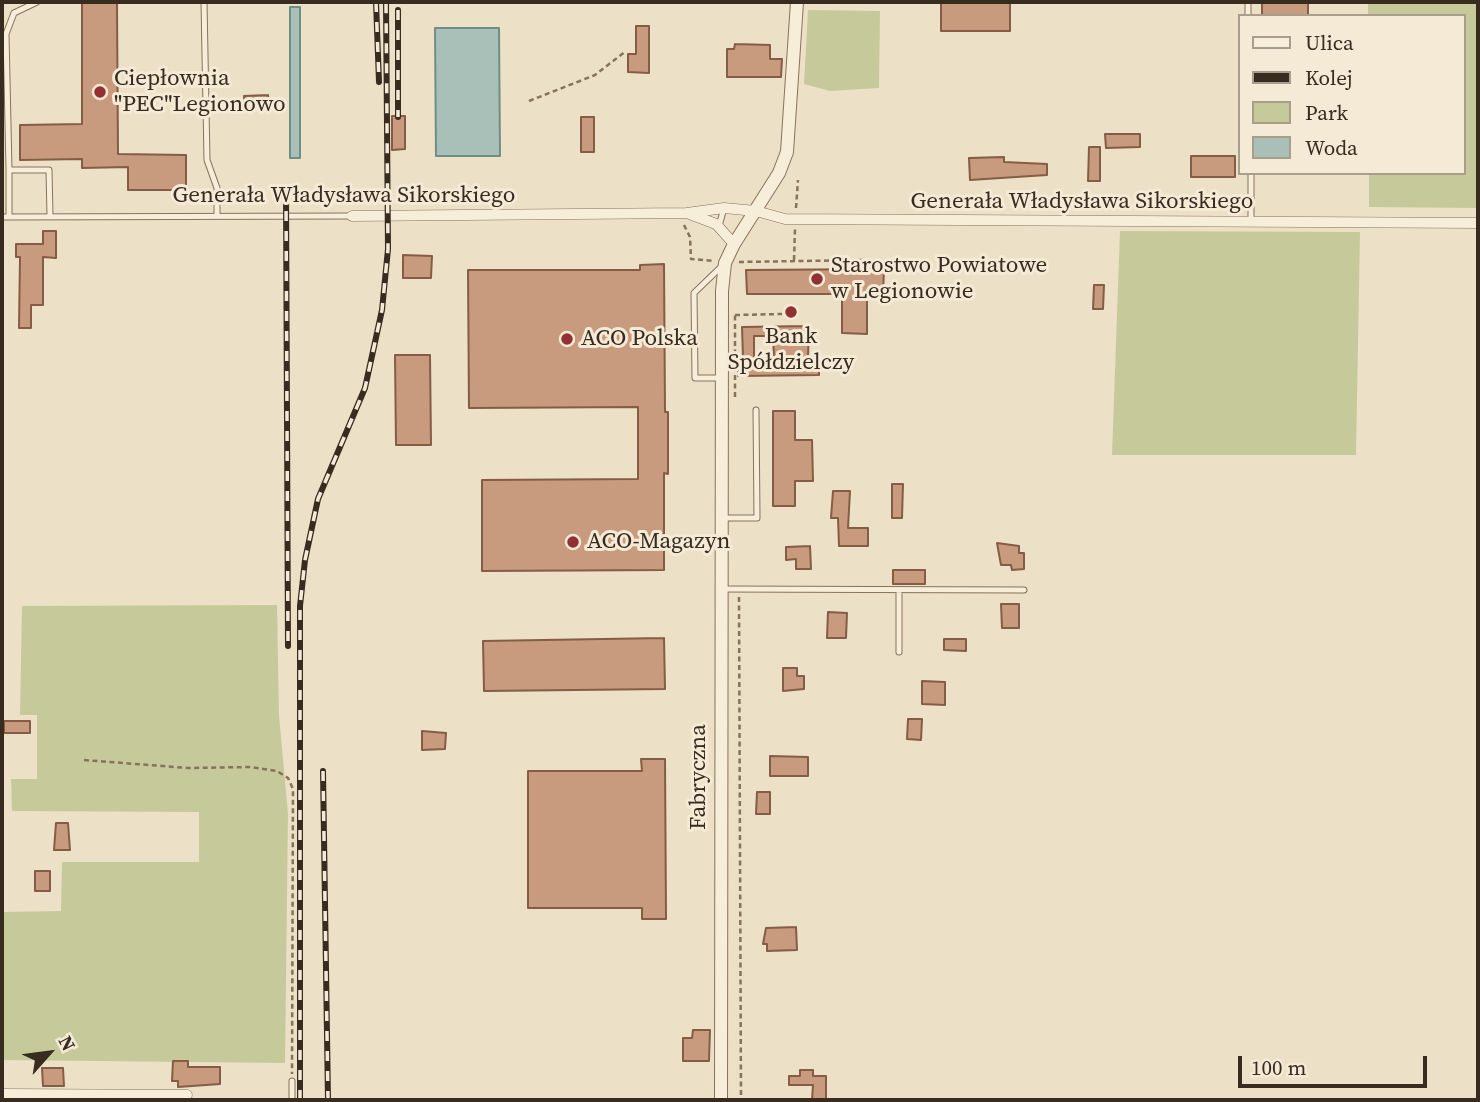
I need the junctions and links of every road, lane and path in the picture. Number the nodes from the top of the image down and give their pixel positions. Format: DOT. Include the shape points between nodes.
graph roads {
  1 [pos="37,2"];
  2 [pos="204,2"];
  3 [pos="797,2"];
  4 [pos="626,51"];
  5 [pos="529,101"];
  6 [pos="9,170"];
  7 [pos="1251,175"];
  8 [pos="724,208"];
  9 [pos="756,211"];
  10 [pos="9,216"];
  11 [pos="50,216"];
  12 [pos="217,216"];
  13 [pos="352,216"];
  14 [pos="2,217"];
  15 [pos="684,218"];
  16 [pos="1251,222"];
  17 [pos="1478,223"];
  18 [pos="719,226"];
  19 [pos="734,244"];
  20 [pos="902,263"];
  21 [pos="726,264"];
  22 [pos="734,307"];
  23 [pos="782,314"];
  24 [pos="736,315"];
  25 [pos="722,378"];
  26 [pos="731,401"];
  27 [pos="756,410"];
  28 [pos="721,518"];
  29 [pos="719,589"];
  30 [pos="739,590"];
  31 [pos="1024,590"];
  32 [pos="899,592"];
  33 [pos="899,652"];
  34 [pos="84,760"];
  35 [pos="292,1081"];
  36 [pos="2,1094"];
  37 [pos="187,1095"];
  38 [pos="292,1100"];
  39 [pos="721,1100"];
  40 [pos="741,1100"];
  1 -- 6 [label="lane" via="14,13 6,34"];
  2 -- 12 [label="lane" via="207,160 217,188"];
  3 -- 9 [label="street" via="787,152"];
  4 -- 5 [label="path" via="607,69"];
  6 -- 10 [label="lane"];
  6 -- 11 [label="lane" via="50,170"];
  7 -- 16 [label="lane"];
  8 -- 9 [label="street, Generała Władysława Sikorskiego"];
  8 -- 15 [label="street, Generała Władysława Sikorskiego"];
  8 -- 18 [label="lane"];
  9 -- 16 [label="street, Generała Władysława Sikorskiego" via="785,219"];
  9 -- 19 [label="street"];
  10 -- 11 [label="lane, Generała Władysława Sikorskiego"];
  10 -- 14 [label="lane, Generała Władysława Sikorskiego"];
  11 -- 12 [label="lane, Generała Władysława Sikorskiego"];
  12 -- 13 [label="lane, Generała Władysława Sikorskiego"];
  13 -- 15 [label="street, Generała Władysława Sikorskiego"];
  15 -- 18 [label="street, Generała Władysława Sikorskiego"];
  15 -- 21 [label="path" via="691,259"];
  16 -- 17 [label="street, Generała Władysława Sikorskiego"];
  18 -- 19 [label="street, Generała Władysława Sikorskiego"];
  19 -- 21 [label="street"];
  20 -- 21 [label="path"];
  21 -- 25 [label="street, Fabryczna"];
  21 -- 25 [label="lane" via="694,293 695,378"];
  22 -- 24 [label="path"];
  23 -- 24 [label="path"];
  24 -- 26 [label="path" via="737,392"];
  25 -- 28 [label="street, Fabryczna"];
  27 -- 28 [label="lane" via="757,518"];
  28 -- 29 [label="street, Fabryczna"];
  29 -- 30 [label="lane"];
  29 -- 39 [label="street, Fabryczna"];
  30 -- 32 [label="lane"];
  30 -- 40 [label="path"];
  31 -- 32 [label="lane"];
  32 -- 33 [label="lane"];
  34 -- 35 [label="path" via="188,768 251,767 277,771 288,778 293,789"];
  35 -- 38 [label="lane"];
  36 -- 37 [label="street"];
}
